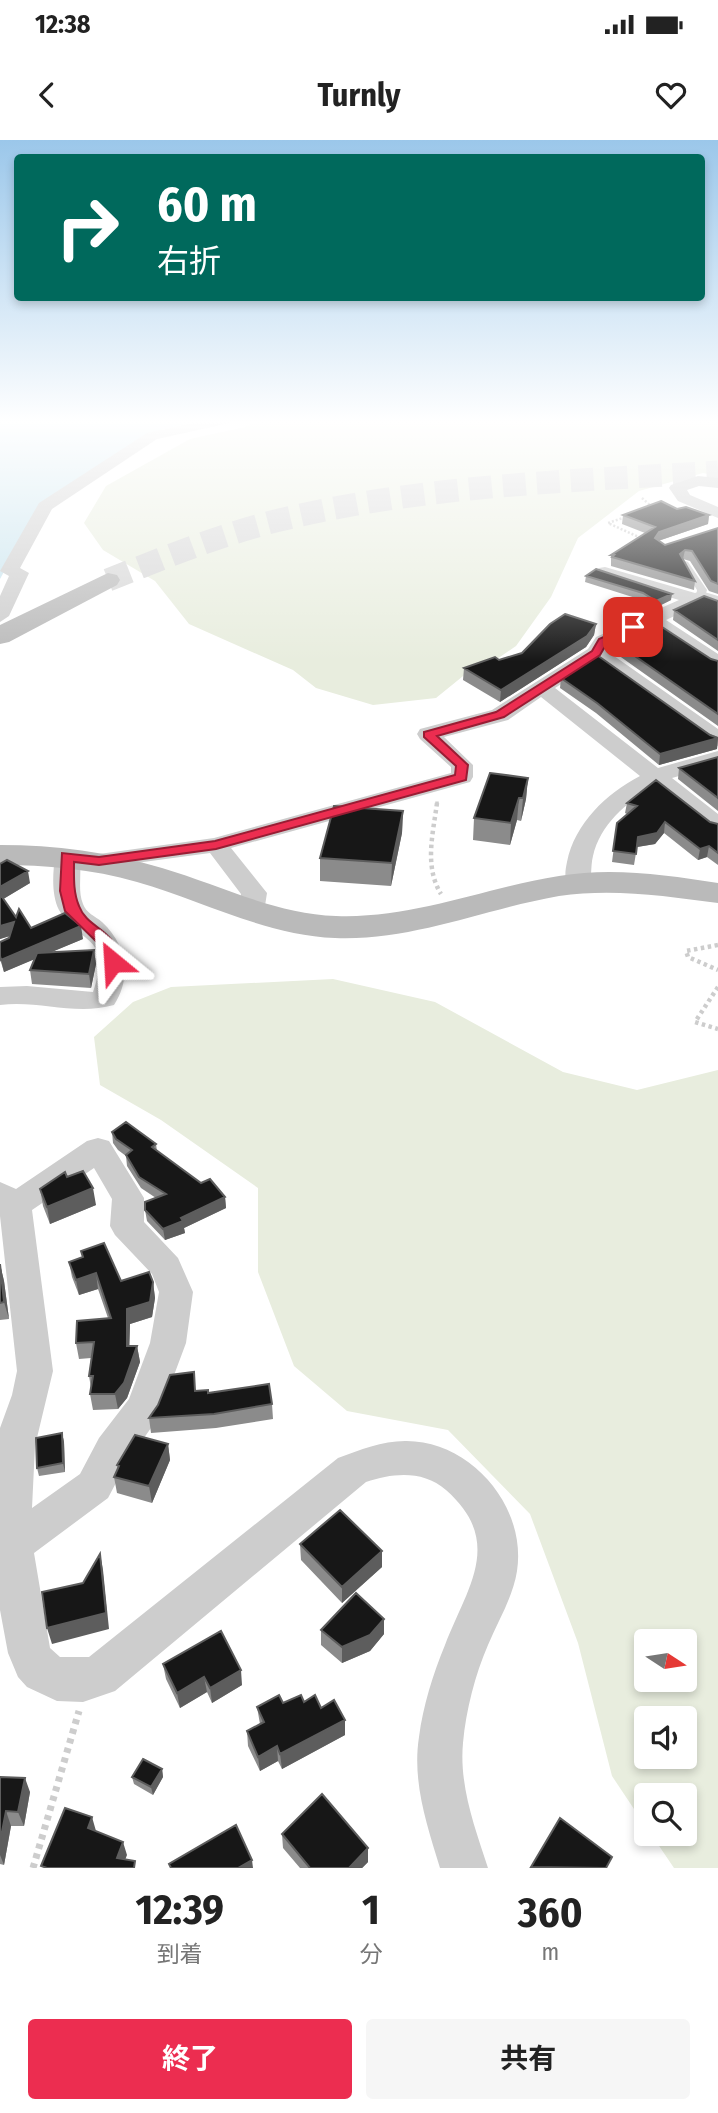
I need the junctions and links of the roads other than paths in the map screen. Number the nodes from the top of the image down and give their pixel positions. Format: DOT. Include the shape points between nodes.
graph roads {
  1 [pos="53,501"];
  2 [pos="687,501"];
  3 [pos="714,521"];
  4 [pos="685,564"];
  5 [pos="605,572"];
  6 [pos="108,580"];
  7 [pos="705,599"];
  8 [pos="0,615"];
  9 [pos="652,619"];
  10 [pos="0,635"];
  11 [pos="596,653"];
  12 [pos="718,663"];
  13 [pos="541,687"];
  14 [pos="718,739"];
  15 [pos="718,758"];
  16 [pos="656,776"];
  17 [pos="718,826"];
  18 [pos="216,845"];
  19 [pos="4,857"];
  20 [pos="83,859"];
  21 [pos="578,883"];
  22 [pos="718,892"];
  23 [pos="251,912"];
  24 [pos="0,996"];
  25 [pos="7,1199"];
  26 [pos="12,1545"];
  27 [pos="464,1868"];
  1 -- 8 [label="street" via="45,506 9,571 20,573"];
  2 -- 3 [label="street"];
  4 -- 7 [label="lane"];
  5 -- 7 [label="street"];
  6 -- 10 [label="street"];
  7 -- 9 [label="street"];
  9 -- 11 [label="street" via="603,641"];
  9 -- 12 [label="street"];
  11 -- 13 [label="street"];
  11 -- 14 [label="street"];
  13 -- 16 [label="street"];
  13 -- 18 [label="street" via="500,715 428,734 462,765 462,777"];
  15 -- 16 [label="street"];
  16 -- 17 [label="street"];
  16 -- 21 [label="street" via="608,810 589,831 577,860"];
  18 -- 20 [label="street"];
  18 -- 23 [label="street" via="254,893"];
  19 -- 20 [label="street"];
  20 -- 23 [label="street" via="170,881"];
  20 -- 24 [label="street" via="67,891 73,911 111,947 113,962 104,999"];
  21 -- 22 [label="street" via="625,882"];
  21 -- 23 [label="street" via="380,925 300,923"];
  25 -- 26 [label="street" via="35,1371 20,1421"];
  25 -- 26 [label="street" via="37,1192 98,1149 128,1198 127,1226 166,1267 176,1292 168,1343 145,1408 113,1450 94,1486"];
  26 -- 27 [label="street" via="18,1599 34,1664 46,1674 81,1682 100,1676 136,1648 352,1470 378,1459 406,1457 439,1464 467,1484 488,1513 498,1557 493,1584 466,1644 446,1707 440,1749 443,1797"];
}
